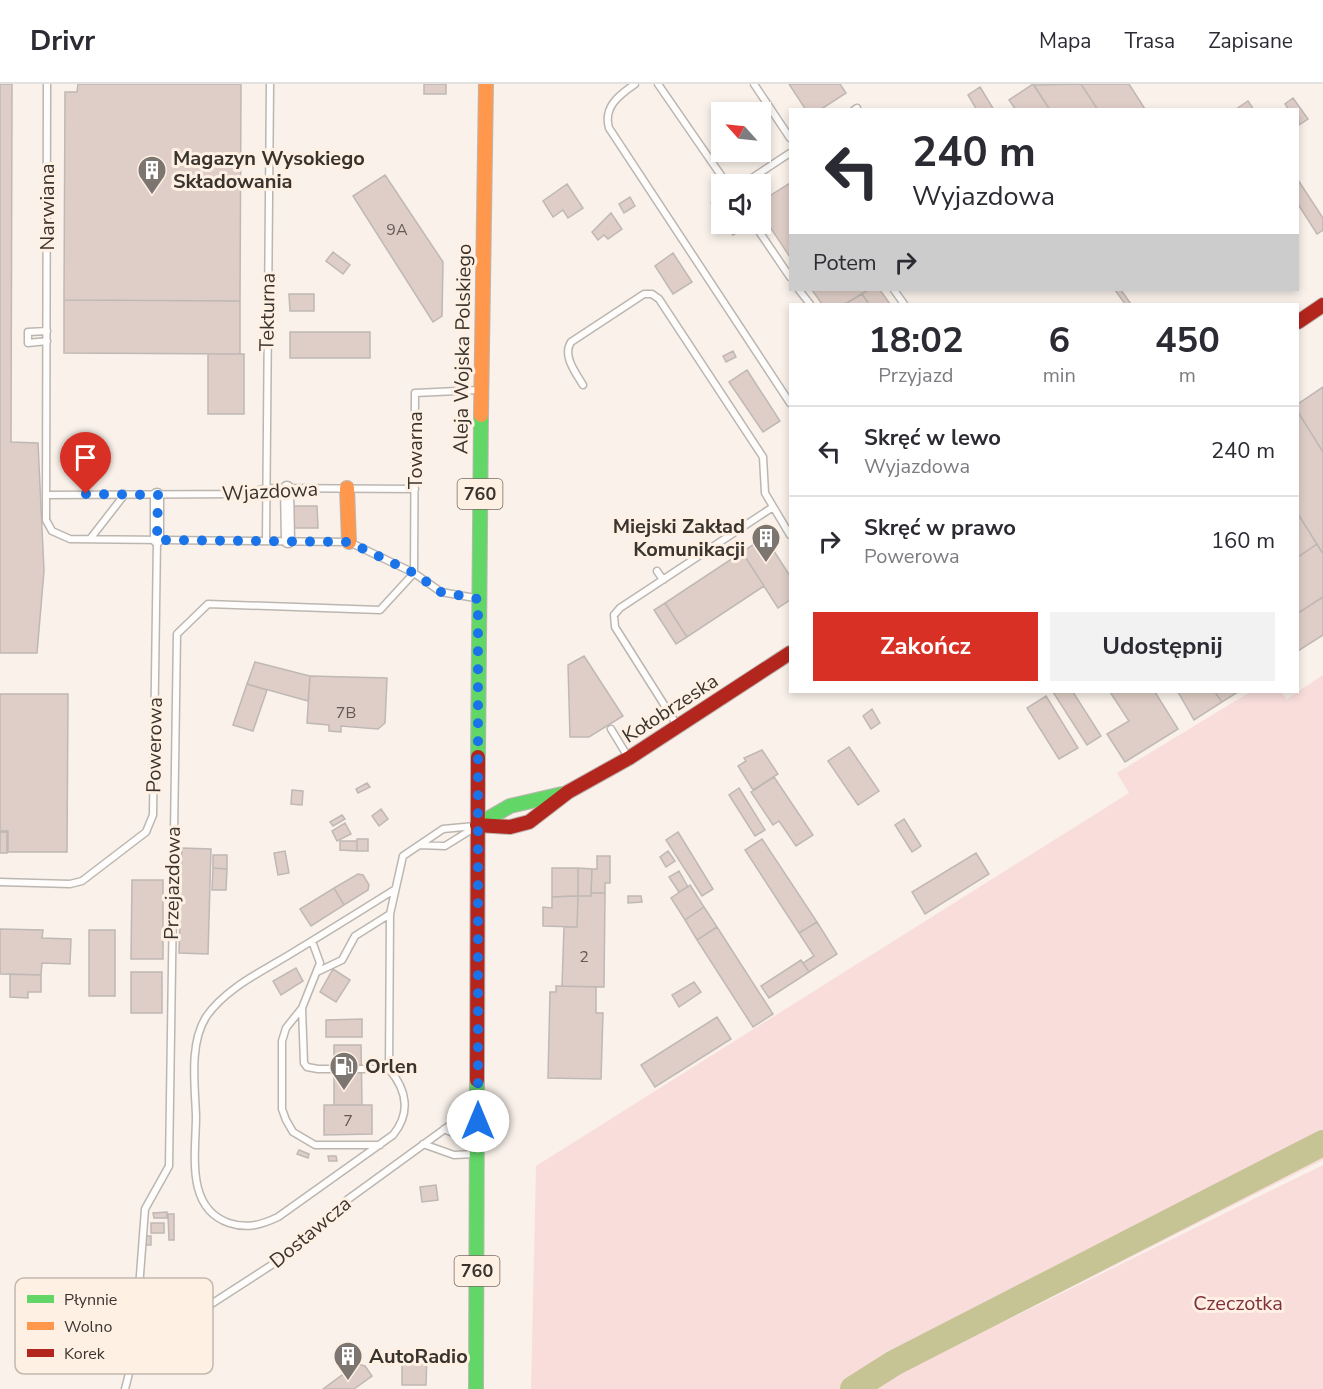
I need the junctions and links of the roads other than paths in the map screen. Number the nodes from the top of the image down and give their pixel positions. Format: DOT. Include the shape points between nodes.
graph roads {
  1 [pos="47,84"];
  2 [pos="270,84"];
  3 [pos="486,84"];
  4 [pos="635,84"];
  5 [pos="658,84"];
  6 [pos="754,84"];
  7 [pos="789,136"];
  8 [pos="789,154"];
  9 [pos="720,174"];
  10 [pos="758,174"];
  11 [pos="761,234"];
  12 [pos="789,276"];
  13 [pos="800,291"];
  14 [pos="809,303"];
  15 [pos="1323,305"];
  16 [pos="1299,321"];
  17 [pos="47,331"];
  18 [pos="47,341"];
  19 [pos="583,385"];
  20 [pos="482,390"];
  21 [pos="789,401"];
  22 [pos="266,488"];
  23 [pos="287,488"];
  24 [pos="347,488"];
  25 [pos="415,489"];
  26 [pos="125,494"];
  27 [pos="47,495"];
  28 [pos="158,495"];
  29 [pos="773,507"];
  30 [pos="789,533"];
  31 [pos="90,539"];
  32 [pos="157,540"];
  33 [pos="266,541"];
  34 [pos="288,541"];
  35 [pos="349,542"];
  36 [pos="657,571"];
  37 [pos="414,573"];
  38 [pos="663,580"];
  39 [pos="478,599"];
  40 [pos="789,654"];
  41 [pos="677,726"];
  42 [pos="611,729"];
  43 [pos="629,758"];
  44 [pos="568,792"];
  45 [pos="477,825"];
  46 [pos="420,845"];
  47 [pos="0,882"];
  48 [pos="394,890"];
  49 [pos="390,914"];
  50 [pos="312,942"];
  51 [pos="319,971"];
  52 [pos="302,1008"];
  53 [pos="389,1069"];
  54 [pos="477,1105"];
  55 [pos="444,1129"];
  56 [pos="423,1144"];
  57 [pos="380,1145"];
  58 [pos="478,1154"];
  59 [pos="140,1278"];
  60 [pos="213,1303"];
  61 [pos="129,1374"];
  62 [pos="125,1389"];
  63 [pos="476,1389"];
  1 -- 17 [label="lane, Narwiana"];
  2 -- 22 [label="lane, Tekturna"];
  3 -- 20 [label="main road, Aleja Wojska Polskiego / 760"];
  4 -- 21 [label="lane" via="610,105 606,119 609,128"];
  5 -- 9 [label="lane"];
  6 -- 7 [label="lane"];
  8 -- 10 [label="lane"];
  11 -- 12 [label="lane"];
  13 -- 14 [label="lane"];
  15 -- 16 [label="main road"];
  17 -- 18 [label="lane, Narwiana"];
  17 -- 18 [label="lane" via="28,332 28,343"];
  18 -- 27 [label="lane, Narwiana"];
  19 -- 29 [label="lane" via="568,357 571,342 644,294 652,294 763,457 765,494"];
  20 -- 25 [label="lane, Towarna" via="415,393"];
  20 -- 39 [label="main road, Aleja Wojska Polskiego / 760"];
  22 -- 23 [label="lane, Wjazdowa"];
  22 -- 28 [label="lane, Wjazdowa" via="245,494"];
  22 -- 33 [label="lane, Tekturna"];
  23 -- 24 [label="lane, Wjazdowa"];
  23 -- 34 [label="street"];
  24 -- 25 [label="lane, Wjazdowa"];
  24 -- 35 [label="main road"];
  25 -- 37 [label="lane, Towarna"];
  26 -- 27 [label="lane, Wjazdowa"];
  26 -- 28 [label="lane, Wjazdowa"];
  26 -- 31 [label="lane"];
  27 -- 31 [label="lane, Narwiana" via="46,520 52,531 70,539"];
  28 -- 32 [label="street, Powerowa"];
  29 -- 30 [label="lane"];
  29 -- 38 [label="lane"];
  31 -- 32 [label="lane"];
  32 -- 33 [label="lane"];
  32 -- 47 [label="lane, Powerowa" via="153,815 147,832 82,880 70,884"];
  33 -- 34 [label="lane"];
  34 -- 35 [label="lane"];
  35 -- 37 [label="lane"];
  36 -- 38 [label="lane"];
  37 -- 39 [label="lane" via="441,592"];
  37 -- 59 [label="lane, Przejazdowa" via="380,610 208,604 177,634 169,1166 145,1209"];
  38 -- 41 [label="lane" via="620,608 614,621"];
  39 -- 45 [label="main road, Aleja Wojska Polskiego / 760"];
  40 -- 41 [label="main road, Kołobrzeska"];
  41 -- 43 [label="main road, Kołobrzeska"];
  42 -- 43 [label="lane"];
  43 -- 44 [label="main road, Kołobrzeska"];
  44 -- 45 [label="main road, Kołobrzeska" via="510,806"];
  44 -- 45 [label="main road, Kołobrzeska" via="529,822 510,827"];
  45 -- 46 [label="lane" via="443,829"];
  45 -- 46 [label="lane" via="445,846"];
  45 -- 54 [label="main road, Aleja Wojska Polskiego / 760"];
  46 -- 48 [label="lane" via="403,856"];
  48 -- 49 [label="lane"];
  48 -- 50 [label="lane"];
  49 -- 51 [label="lane" via="355,936 342,960"];
  49 -- 53 [label="lane"];
  50 -- 51 [label="lane" via="319,958"];
  50 -- 57 [label="lane" via="220,1000 205,1019 196,1048 195,1071 200,1199 207,1210 223,1221 240,1226 261,1225"];
  51 -- 52 [label="lane"];
  52 -- 53 [label="lane" via="307,1067"];
  52 -- 57 [label="lane" via="286,1028 282,1041 282,1109 286,1120 293,1132 315,1145"];
  53 -- 57 [label="lane" via="402,1086 405,1117 393,1135"];
  54 -- 55 [label="lane, Dostawcza"];
  54 -- 58 [label="main road, Aleja Wojska Polskiego / 760"];
  55 -- 56 [label="lane, Dostawcza"];
  55 -- 58 [label="lane" via="464,1138"];
  56 -- 58 [label="lane" via="454,1155"];
  56 -- 60 [label="lane, Dostawcza" via="347,1200 287,1255"];
  58 -- 63 [label="main road, 760"];
  61 -- 62 [label="lane"];
}
